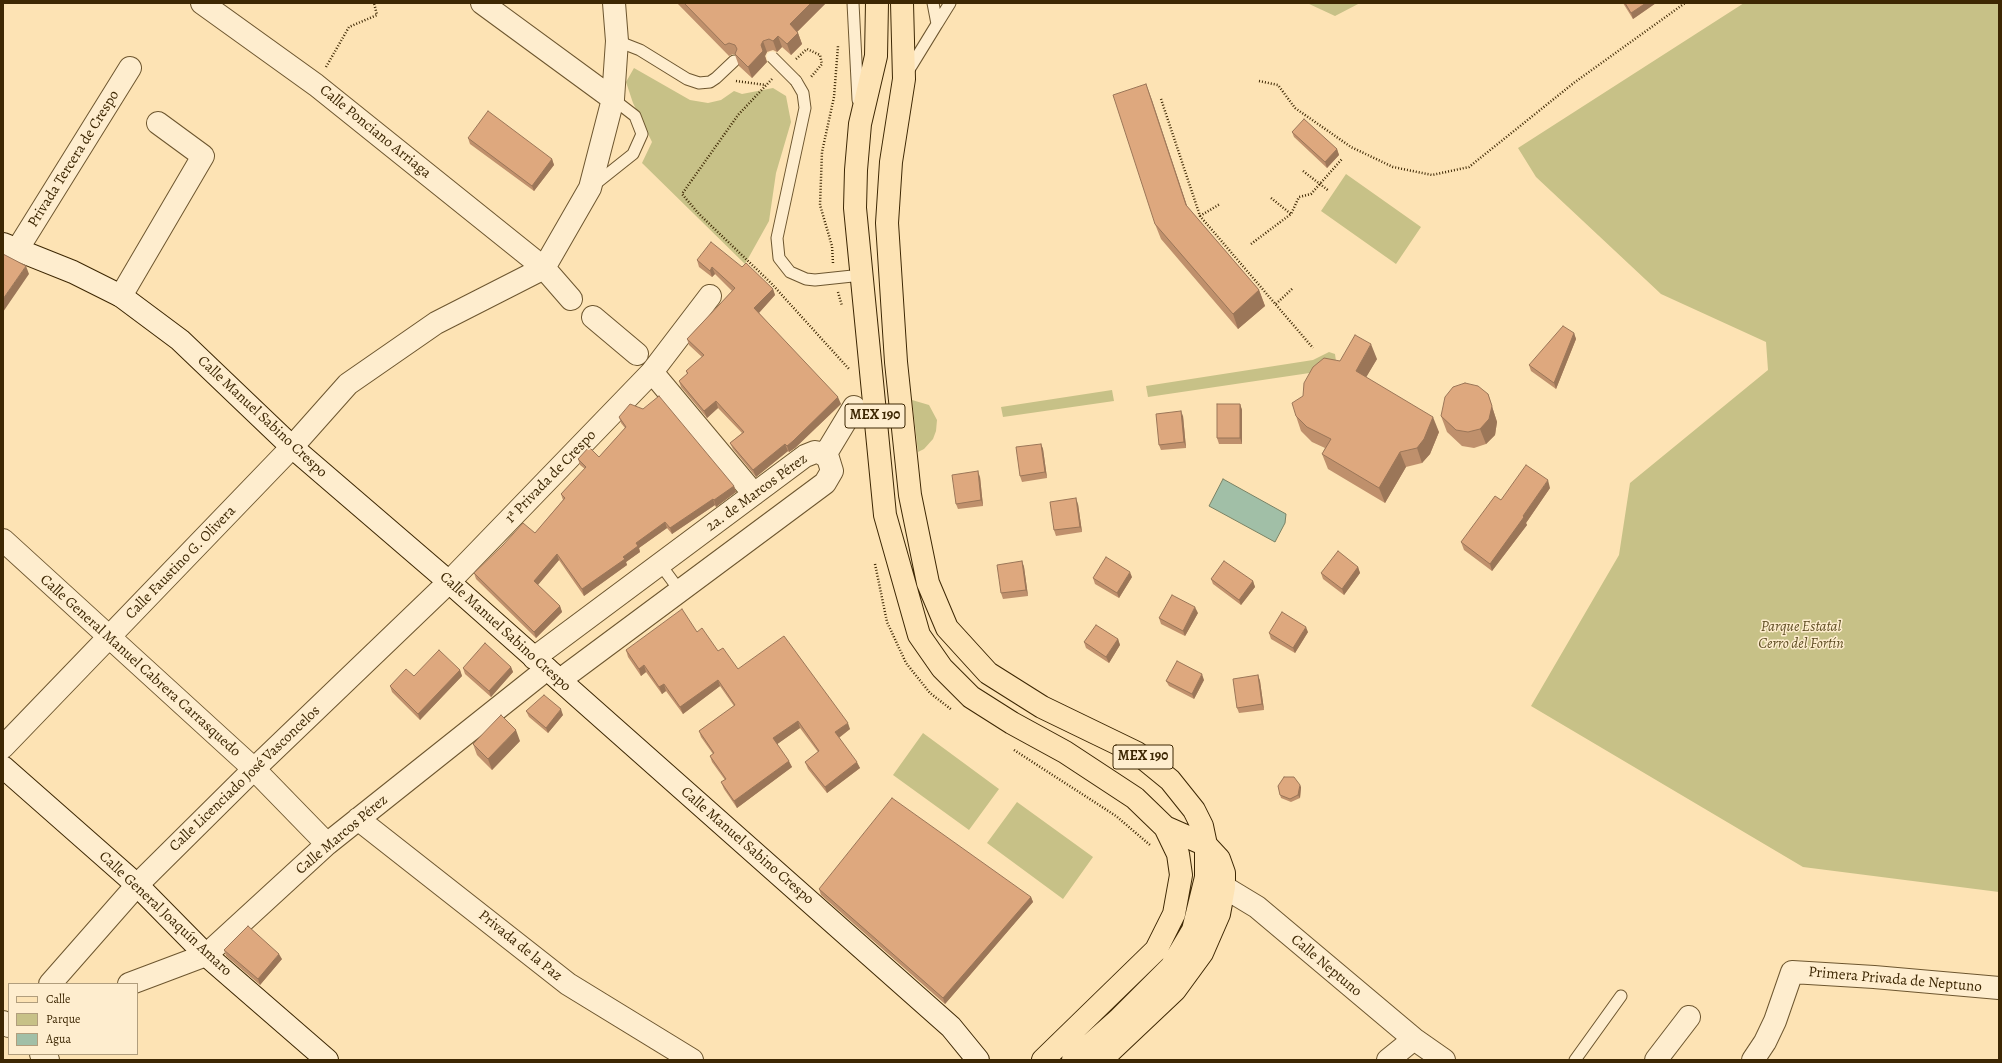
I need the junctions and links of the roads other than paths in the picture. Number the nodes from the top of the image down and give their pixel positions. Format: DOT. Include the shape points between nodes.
graph roads {
  1 [pos="202,3"];
  2 [pos="482,3"];
  3 [pos="614,3"];
  4 [pos="853,3"];
  5 [pos="877,3"];
  6 [pos="902,3"];
  7 [pos="933,3"];
  8 [pos="950,3"];
  9 [pos="937,24"];
  10 [pos="617,41"];
  11 [pos="772,58"];
  12 [pos="734,61"];
  13 [pos="130,68"];
  14 [pos="904,79"];
  15 [pos="613,99"];
  16 [pos="158,123"];
  17 [pos="860,124"];
  18 [pos="590,188"];
  19 [pos="10,247"];
  20 [pos="544,268"];
  21 [pos="862,275"];
  22 [pos="122,296"];
  23 [pos="710,296"];
  24 [pos="637,354"];
  25 [pos="652,372"];
  26 [pos="854,407"];
  27 [pos="292,446"];
  28 [pos="825,455"];
  29 [pos="754,494"];
  30 [pos="3,540"];
  31 [pos="660,564"];
  32 [pos="449,582"];
  33 [pos="680,591"];
  34 [pos="109,638"];
  35 [pos="547,669"];
  36 [pos="3,747"];
  37 [pos="3,767"];
  38 [pos="254,769"];
  39 [pos="358,819"];
  40 [pos="1165,827"];
  41 [pos="327,844"];
  42 [pos="1206,846"];
  43 [pos="1215,882"];
  44 [pos="137,885"];
  45 [pos="206,955"];
  46 [pos="51,983"];
  47 [pos="132,983"];
  48 [pos="1999,988"];
  49 [pos="1621,996"];
  50 [pos="1689,1017"];
  51 [pos="1414,1039"];
  52 [pos="327,1060"];
  53 [pos="692,1060"];
  54 [pos="978,1060"];
  55 [pos="1043,1060"];
  56 [pos="1073,1060"];
  57 [pos="1101,1060"];
  58 [pos="1388,1060"];
  59 [pos="1444,1060"];
  60 [pos="1575,1060"];
  61 [pos="1656,1060"];
  62 [pos="1753,1060"];
  1 -- 20 [label="street, Calle Ponciano Arriaga" via="316,85"];
  2 -- 15 [label="street"];
  3 -- 10 [label="street"];
  4 -- 17 [label="lane"];
  5 -- 17 [label="main road, MEX 190" via="876,56"];
  6 -- 14 [label="main road, MEX 190"];
  7 -- 9 [label="lane"];
  8 -- 9 [label="lane"];
  9 -- 14 [label="lane"];
  10 -- 12 [label="lane" via="640,50 694,82 704,83 716,78"];
  10 -- 15 [label="street"];
  11 -- 21 [label="lane, bridge" via="798,84 804,98 777,238 779,258 790,272 806,279"];
  13 -- 19 [label="street, Privada Tercera de Crespo"];
  14 -- 42 [label="main road, MEX 190" via="891,162 887,223 896,362 910,495 928,583 947,628 988,673 1042,707 1137,753 1170,780 1194,810 1202,826"];
  15 -- 18 [label="street"];
  15 -- 18 [label="lane" via="636,116 642,134 633,154"];
  16 -- 22 [label="street" via="203,156"];
  17 -- 21 [label="main road, MEX 190" via="855,208"];
  18 -- 20 [label="street"];
  19 -- 22 [label="street, Calle Manuel Sabino Crespo" via="73,272"];
  20 -- 24 [label="street, Calle Ponciano Arriaga" via="584,310"];
  20 -- 27 [label="street, Calle Faustino G. Olivera" via="436,323 348,384"];
  21 -- 40 [label="main road, MEX 190" via="885,515 919,635 942,668 971,697 1065,752 1135,798"];
  22 -- 27 [label="street, Calle Manuel Sabino Crespo" via="180,340"];
  23 -- 25 [label="street, 1ª Privada de Crespo"];
  25 -- 29 [label="street"];
  25 -- 32 [label="street, 1ª Privada de Crespo"];
  26 -- 28 [label="street"];
  27 -- 32 [label="street, Calle Manuel Sabino Crespo"];
  27 -- 34 [label="street, Calle Faustino G. Olivera"];
  28 -- 29 [label="street, 2a. de Marcos Pérez" via="815,452 808,454"];
  28 -- 33 [label="street, 2a. de Marcos Pérez" via="830,460 832,468 827,481"];
  29 -- 31 [label="street, 2a. de Marcos Pérez"];
  30 -- 34 [label="street, Calle General Manuel Cabrera Carrasquedo"];
  31 -- 33 [label="lane"];
  31 -- 35 [label="street, 2a. de Marcos Pérez"];
  32 -- 35 [label="street, Calle Manuel Sabino Crespo"];
  32 -- 38 [label="street, Calle Licenciado José Vasconcelos"];
  33 -- 35 [label="street, 2a. de Marcos Pérez"];
  34 -- 36 [label="street, Calle Faustino G. Olivera"];
  34 -- 38 [label="street, Calle General Manuel Cabrera Carrasquedo"];
  35 -- 39 [label="street, Calle Marcos Pérez"];
  35 -- 54 [label="street, Calle Manuel Sabino Crespo" via="951,1026"];
  37 -- 44 [label="street, Calle General Joaquín Amaro"];
  38 -- 41 [label="street, Calle General Manuel Cabrera Carrasquedo"];
  38 -- 44 [label="street, Calle Licenciado José Vasconcelos"];
  39 -- 41 [label="street, Calle Marcos Pérez"];
  39 -- 53 [label="street, Privada de la Paz" via="568,984"];
  40 -- 42 [label="main road"];
  40 -- 55 [label="main road, MEX 190" via="1178,854 1181,874 1174,914 1156,950"];
  41 -- 45 [label="street, Calle Marcos Pérez"];
  42 -- 43 [label="main road" via="1219,859 1224,873"];
  43 -- 51 [label="street, Calle Neptuno" via="1257,907"];
  43 -- 56 [label="main road" via="1193,930 1171,967"];
  43 -- 57 [label="main road" via="1219,914 1202,953 1175,990"];
  44 -- 45 [label="street, Calle General Joaquín Amaro"];
  44 -- 46 [label="street, Calle Licenciado José Vasconcelos"];
  45 -- 47 [label="street, Calle Marcos Pérez"];
  45 -- 52 [label="street, Calle General Joaquín Amaro"];
  48 -- 62 [label="street, Primera Privada de Neptuno" via="1792,972 1775,1021"];
  49 -- 60 [label="lane"];
  50 -- 61 [label="street"];
  51 -- 58 [label="street"];
  51 -- 59 [label="street, Calle Neptuno"];
}
